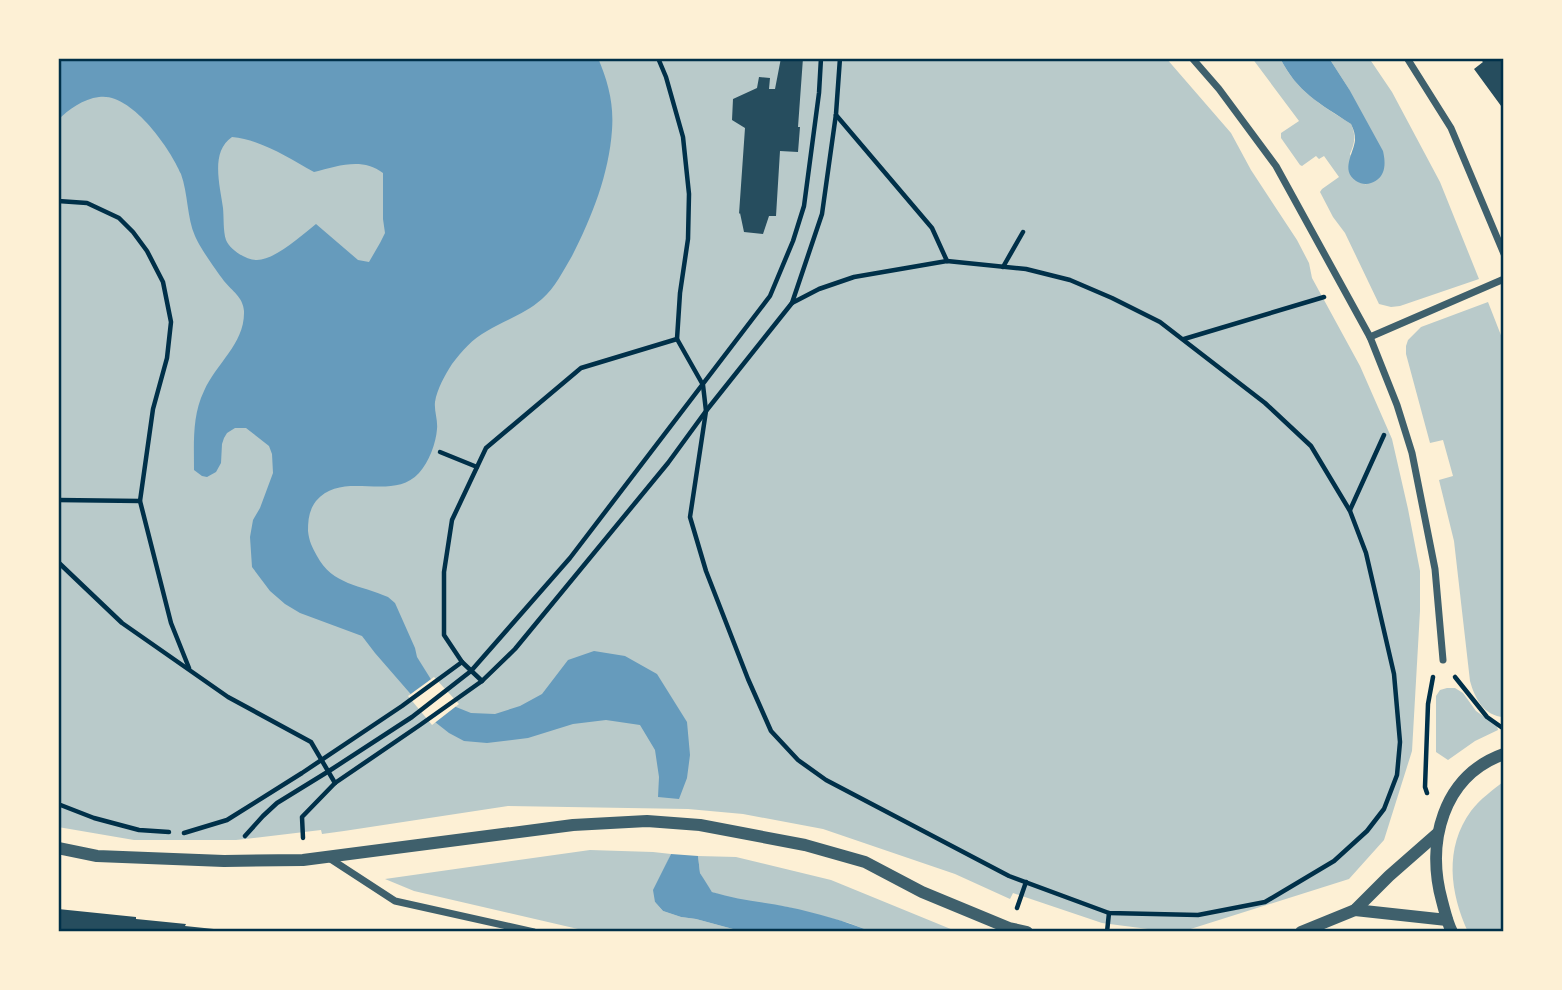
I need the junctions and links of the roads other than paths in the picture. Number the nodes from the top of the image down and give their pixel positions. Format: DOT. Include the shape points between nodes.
graph roads {
  1 [pos="1192,58"];
  2 [pos="1407,58"];
  3 [pos="1504,254"];
  4 [pos="1504,279"];
  5 [pos="1370,337"];
  6 [pos="1443,660"];
  7 [pos="1504,754"];
  8 [pos="1438,833"];
  9 [pos="58,848"];
  10 [pos="328,858"];
  11 [pos="1355,910"];
  12 [pos="1449,926"];
  13 [pos="534,932"];
  14 [pos="1027,932"];
  15 [pos="1301,932"];
  1 -- 5 [label="street" via="1276,166"];
  2 -- 3 [label="street" via="1451,128"];
  4 -- 5 [label="street"];
  5 -- 6 [label="street" via="1412,453 1436,569"];
  7 -- 8 [label="street" via="1464,780 1450,800"];
  8 -- 11 [label="street"];
  8 -- 12 [label="street" via="1438,885"];
  9 -- 10 [label="street" via="97,856 224,861"];
  10 -- 13 [label="street" via="395,901"];
  10 -- 14 [label="street" via="572,825 648,821 700,825 865,862 922,892"];
  11 -- 12 [label="street"];
  11 -- 15 [label="street"];
}
